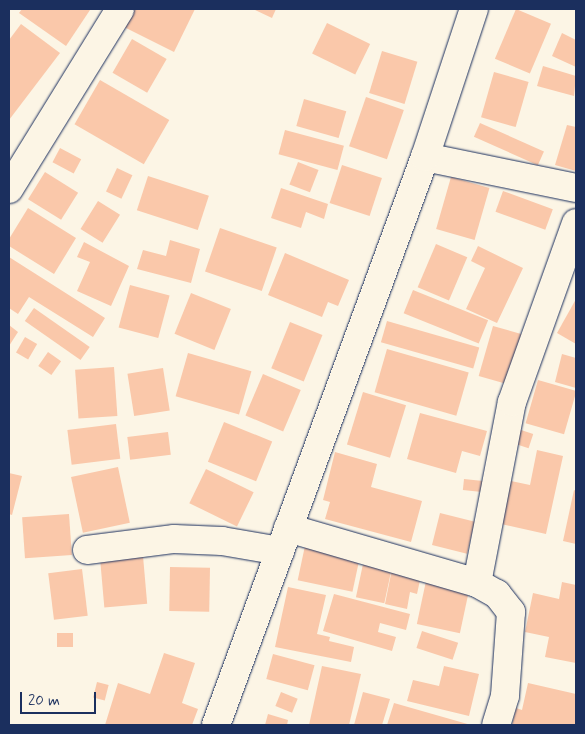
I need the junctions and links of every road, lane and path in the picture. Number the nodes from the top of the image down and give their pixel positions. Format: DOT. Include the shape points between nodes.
graph roads {
  1 [pos="120,9"];
  2 [pos="474,9"];
  3 [pos="425,157"];
  4 [pos="576,188"];
  5 [pos="9,189"];
  6 [pos="576,223"];
  7 [pos="284,540"];
  8 [pos="87,550"];
  9 [pos="477,583"];
  10 [pos="216,725"];
  11 [pos="496,725"];
  1 -- 5 [label="street"];
  2 -- 3 [label="street"];
  3 -- 4 [label="street"];
  3 -- 7 [label="street"];
  6 -- 9 [label="street" via="512,402"];
  7 -- 8 [label="street" via="174,539"];
  7 -- 9 [label="street"];
  7 -- 10 [label="street"];
  9 -- 11 [label="street" via="497,594 511,612 506,696"];
}
